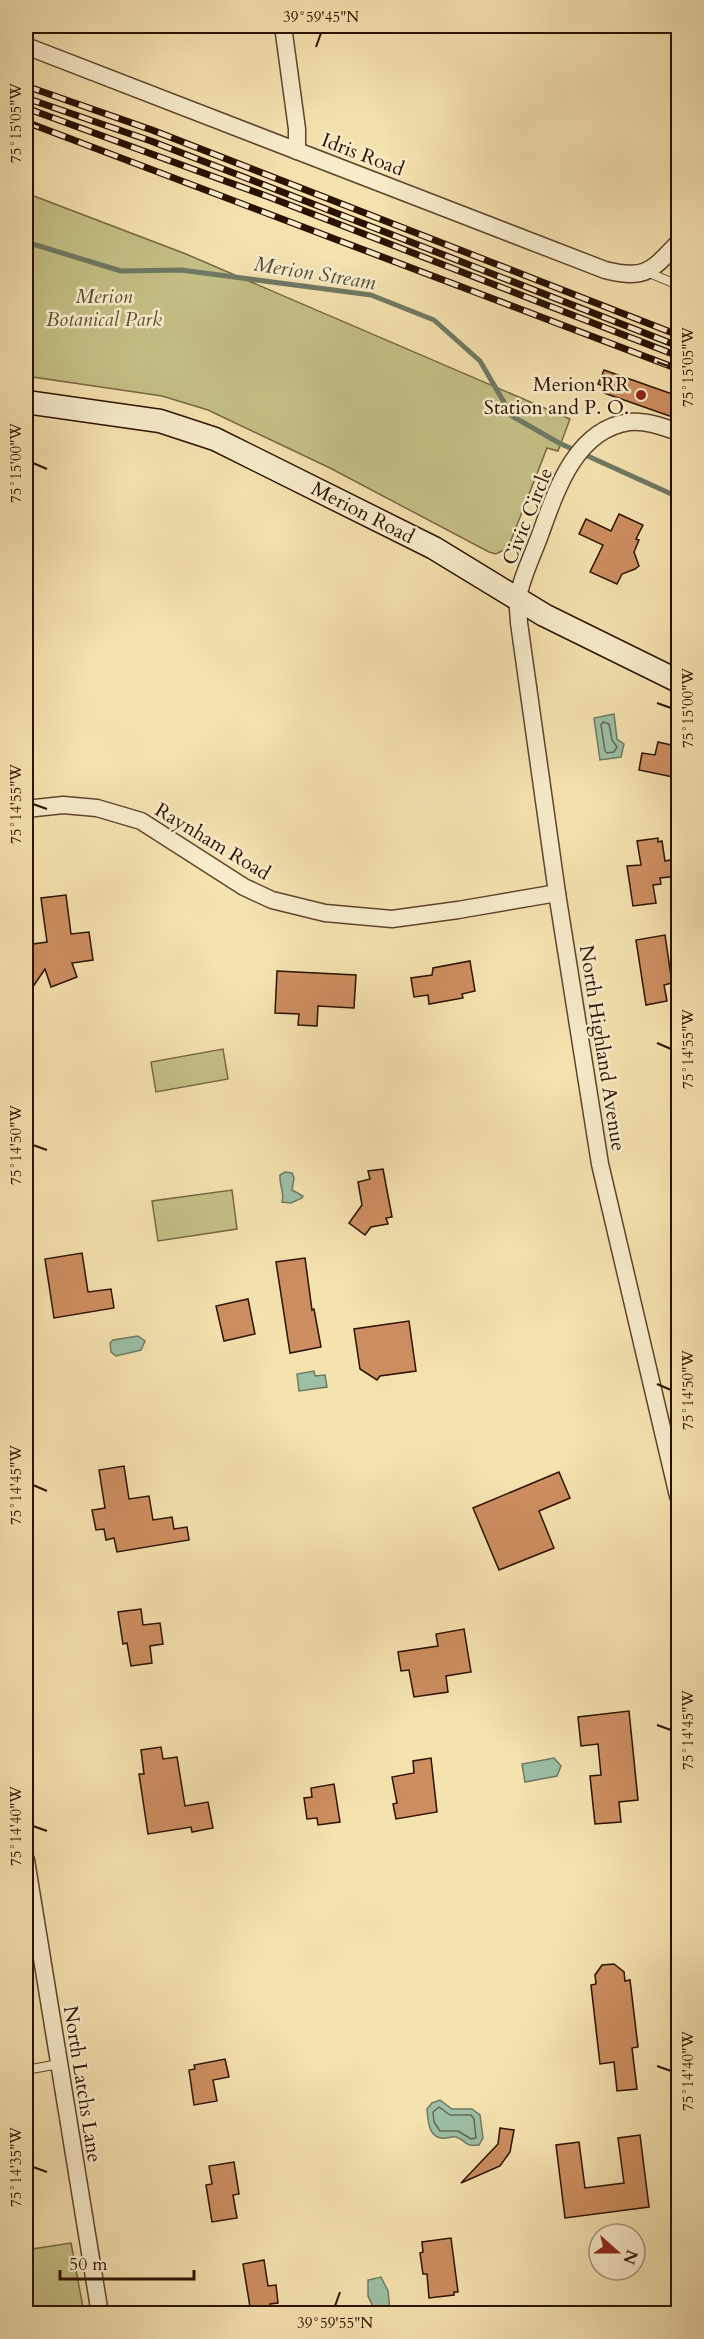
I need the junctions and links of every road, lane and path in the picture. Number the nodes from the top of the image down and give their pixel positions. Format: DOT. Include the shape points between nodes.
graph roads {
  1 [pos="283,26"];
  2 [pos="26,46"];
  3 [pos="297,151"];
  4 [pos="678,243"];
  5 [pos="647,272"];
  6 [pos="678,285"];
  7 [pos="26,402"];
  8 [pos="678,432"];
  9 [pos="518,599"];
  10 [pos="678,681"];
  11 [pos="26,809"];
  12 [pos="557,893"];
  13 [pos="678,1496"];
  14 [pos="26,1860"];
  15 [pos="59,2064"];
  16 [pos="26,2070"];
  17 [pos="100,2313"];
  1 -- 3 [label="street"];
  2 -- 3 [label="street, Idris Road"];
  3 -- 5 [label="street, Idris Road" via="605,270"];
  4 -- 5 [label="street"];
  5 -- 6 [label="lane"];
  7 -- 9 [label="street, Merion Road" via="160,421 215,439 434,548"];
  8 -- 9 [label="street, Civic Circle" via="630,422 593,437 555,494"];
  9 -- 10 [label="street, Merion Road"];
  9 -- 12 [label="street, North Highland Avenue"];
  11 -- 12 [label="street, Raynham Road" via="97,808 141,821 244,887 272,900 325,913 392,919"];
  12 -- 13 [label="street, North Highland Avenue" via="600,1164"];
  14 -- 15 [label="street, North Latchs Lane"];
  15 -- 16 [label="lane"];
  15 -- 17 [label="street, North Latchs Lane"];
}
